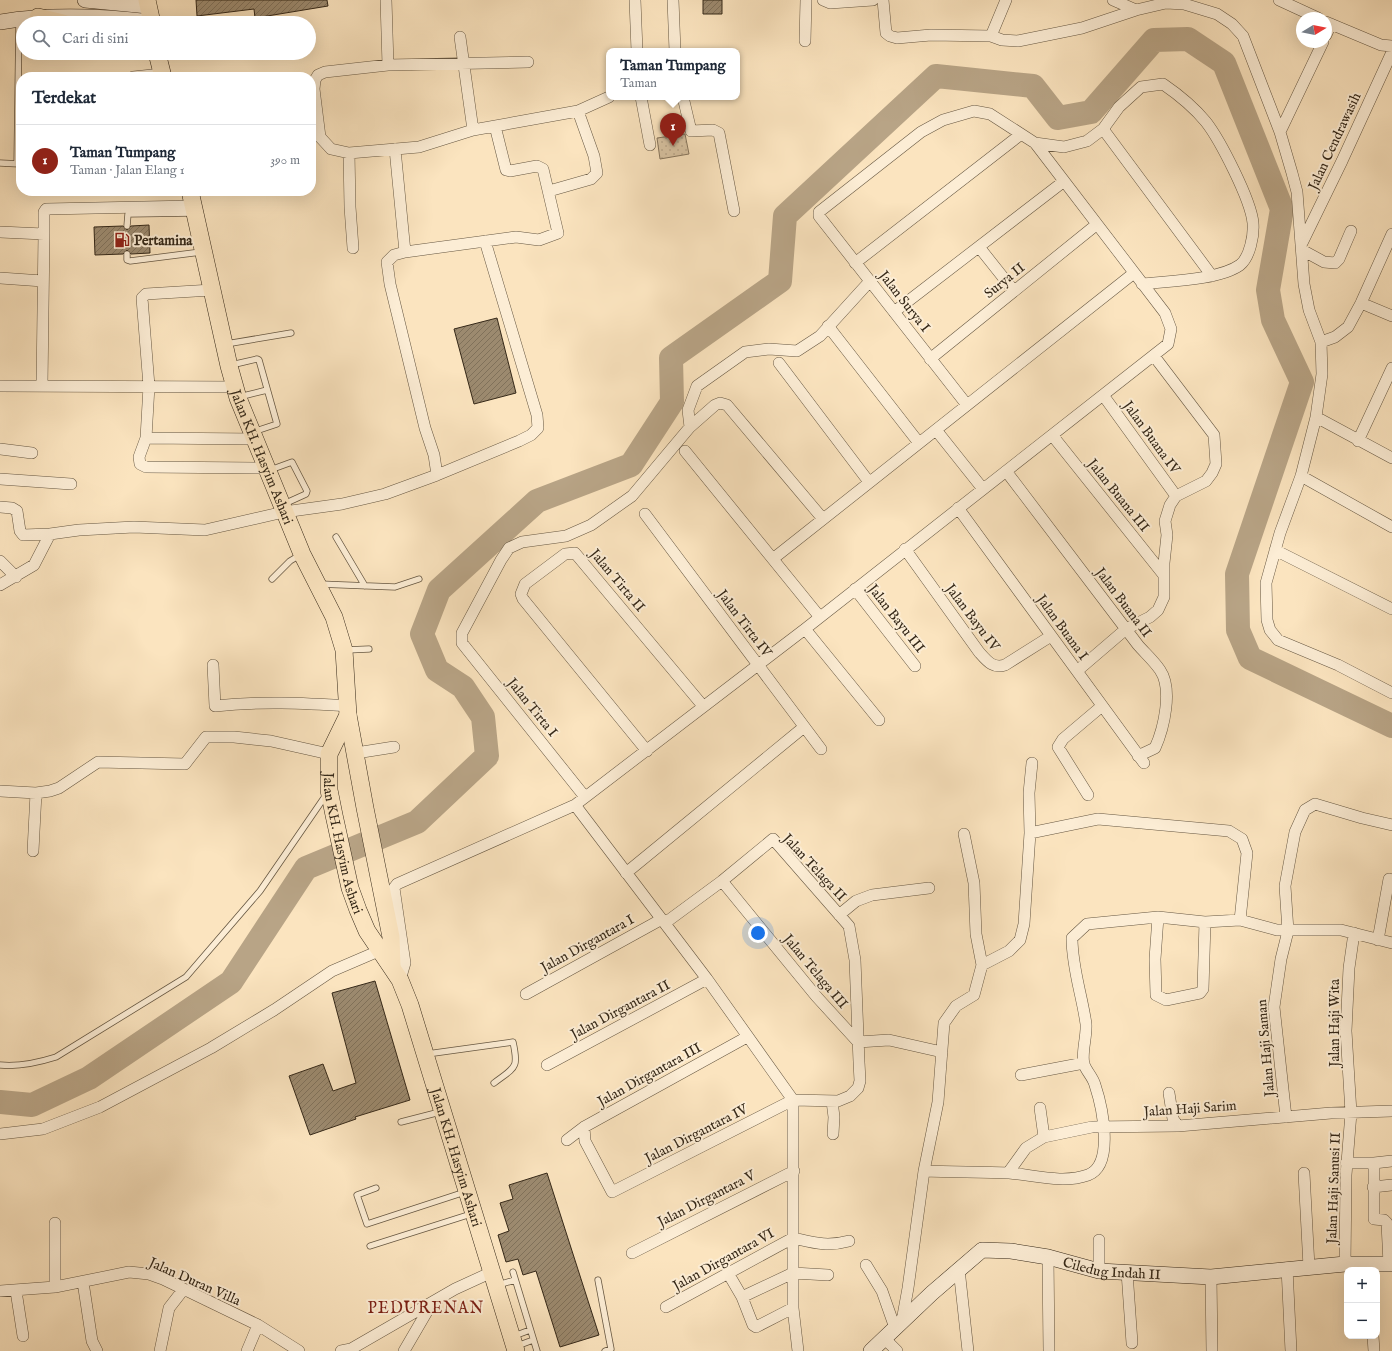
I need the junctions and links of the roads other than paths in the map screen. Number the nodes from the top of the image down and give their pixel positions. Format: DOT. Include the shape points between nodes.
graph roads {
  1 [pos="85,0"];
  2 [pos="386,0"];
  3 [pos="635,0"];
  4 [pos="673,0"];
  5 [pos="806,0"];
  6 [pos="823,0"];
  7 [pos="873,0"];
  8 [pos="883,0"];
  9 [pos="1006,0"];
  10 [pos="1113,0"];
  11 [pos="1279,0"];
  12 [pos="1136,10"];
  13 [pos="1305,12"];
  14 [pos="150,13"];
  15 [pos="86,16"];
  16 [pos="16,19"];
  17 [pos="0,22"];
  18 [pos="1332,24"];
  19 [pos="991,36"];
  20 [pos="460,37"];
  21 [pos="805,41"];
  22 [pos="637,48"];
  23 [pos="675,48"];
  24 [pos="1320,48"];
  25 [pos="1389,51"];
  26 [pos="19,60"];
  27 [pos="528,62"];
  28 [pos="159,63"];
  29 [pos="464,63"];
  30 [pos="388,65"];
  31 [pos="20,72"];
  32 [pos="142,72"];
  33 [pos="316,78"];
  34 [pos="606,98"];
  35 [pos="642,100"];
  36 [pos="684,100"];
  37 [pos="578,111"];
  38 [pos="496,126"];
  39 [pos="316,127"];
  40 [pos="1103,129"];
  41 [pos="474,130"];
  42 [pos="1280,132"];
  43 [pos="1020,135"];
  44 [pos="650,144"];
  45 [pos="1035,144"];
  46 [pos="395,149"];
  47 [pos="349,153"];
  48 [pos="0,163"];
  49 [pos="16,164"];
  50 [pos="1063,182"];
  51 [pos="549,191"];
  52 [pos="193,203"];
  53 [pos="734,211"];
  54 [pos="1096,225"];
  55 [pos="127,226"];
  56 [pos="1351,231"];
  57 [pos="0,232"];
  58 [pos="44,234"];
  59 [pos="1392,234"];
  60 [pos="485,241"];
  61 [pos="1302,246"];
  62 [pos="979,247"];
  63 [pos="353,248"];
  64 [pos="203,252"];
  65 [pos="405,252"];
  66 [pos="127,254"];
  67 [pos="855,263"];
  68 [pos="1134,273"];
  69 [pos="1212,276"];
  70 [pos="0,278"];
  71 [pos="43,281"];
  72 [pos="870,281"];
  73 [pos="1142,284"];
  74 [pos="212,290"];
  75 [pos="1014,291"];
  76 [pos="1361,303"];
  77 [pos="894,312"];
  78 [pos="1392,316"];
  79 [pos="828,326"];
  80 [pos="291,333"];
  81 [pos="1321,342"];
  82 [pos="224,344"];
  83 [pos="1154,356"];
  84 [pos="930,359"];
  85 [pos="779,363"];
  86 [pos="228,366"];
  87 [pos="1392,368"];
  88 [pos="0,386"];
  89 [pos="42,386"];
  90 [pos="149,386"];
  91 [pos="267,390"];
  92 [pos="237,392"];
  93 [pos="1103,395"];
  94 [pos="967,405"];
  95 [pos="1316,417"];
  96 [pos="690,427"];
  97 [pos="936,430"];
  98 [pos="1052,435"];
  99 [pos="253,436"];
  100 [pos="146,438"];
  101 [pos="1358,440"];
  102 [pos="919,443"];
  103 [pos="0,449"];
  104 [pos="685,451"];
  105 [pos="32,453"];
  106 [pos="1392,458"];
  107 [pos="267,469"];
  108 [pos="1006,471"];
  109 [pos="437,475"];
  110 [pos="1300,476"];
  111 [pos="0,479"];
  112 [pos="869,482"];
  113 [pos="71,484"];
  114 [pos="983,489"];
  115 [pos="1176,496"];
  116 [pos="0,507"];
  117 [pos="283,508"];
  118 [pos="958,508"];
  119 [pos="645,514"];
  120 [pos="823,519"];
  121 [pos="1392,527"];
  122 [pos="50,534"];
  123 [pos="336,537"];
  124 [pos="905,549"];
  125 [pos="1275,550"];
  126 [pos="302,554"];
  127 [pos="774,558"];
  128 [pos="0,561"];
  129 [pos="1163,574"];
  130 [pos="16,577"];
  131 [pos="272,579"];
  132 [pos="419,579"];
  133 [pos="317,584"];
  134 [pos="0,585"];
  135 [pos="365,586"];
  136 [pos="855,589"];
  137 [pos="1392,609"];
  138 [pos="820,616"];
  139 [pos="805,629"];
  140 [pos="1126,629"];
  141 [pos="1051,636"];
  142 [pos="369,649"];
  143 [pos="344,650"];
  144 [pos="758,665"];
  145 [pos="213,666"];
  146 [pos="915,666"];
  147 [pos="1077,671"];
  148 [pos="1392,693"];
  149 [pos="703,706"];
  150 [pos="1102,706"];
  151 [pos="348,710"];
  152 [pos="879,720"];
  153 [pos="804,728"];
  154 [pos="394,748"];
  155 [pos="821,749"];
  156 [pos="647,750"];
  157 [pos="356,753"];
  158 [pos="329,754"];
  159 [pos="1141,759"];
  160 [pos="1032,763"];
  161 [pos="330,790"];
  162 [pos="0,791"];
  163 [pos="36,792"];
  164 [pos="1088,795"];
  165 [pos="585,797"];
  166 [pos="574,805"];
  167 [pos="1392,825"];
  168 [pos="1030,833"];
  169 [pos="964,834"];
  170 [pos="33,852"];
  171 [pos="626,874"];
  172 [pos="1389,879"];
  173 [pos="722,881"];
  174 [pos="929,888"];
  175 [pos="839,915"];
  176 [pos="1158,917"];
  177 [pos="1240,920"];
  178 [pos="663,921"];
  179 [pos="1205,922"];
  180 [pos="1288,931"];
  181 [pos="1354,933"];
  182 [pos="1378,940"];
  183 [pos="1392,943"];
  184 [pos="381,950"];
  185 [pos="982,965"];
  186 [pos="396,973"];
  187 [pos="707,979"];
  188 [pos="526,994"];
  189 [pos="747,1037"];
  190 [pos="858,1042"];
  191 [pos="942,1052"];
  192 [pos="425,1054"];
  193 [pos="1084,1063"];
  194 [pos="0,1065"];
  195 [pos="547,1065"];
  196 [pos="1021,1075"];
  197 [pos="494,1083"];
  198 [pos="1169,1093"];
  199 [pos="793,1100"];
  200 [pos="832,1101"];
  201 [pos="1040,1108"];
  202 [pos="1392,1111"];
  203 [pos="442,1112"];
  204 [pos="1351,1113"];
  205 [pos="1286,1117"];
  206 [pos="401,1122"];
  207 [pos="1178,1126"];
  208 [pos="584,1127"];
  209 [pos="1103,1127"];
  210 [pos="0,1134"];
  211 [pos="833,1134"];
  212 [pos="1044,1137"];
  213 [pos="567,1140"];
  214 [pos="1392,1161"];
  215 [pos="1346,1163"];
  216 [pos="1374,1163"];
  217 [pos="794,1171"];
  218 [pos="924,1171"];
  219 [pos="1008,1173"];
  220 [pos="1304,1173"];
  221 [pos="1392,1185"];
  222 [pos="1373,1186"];
  223 [pos="376,1188"];
  224 [pos="467,1192"];
  225 [pos="474,1213"];
  226 [pos="55,1223"];
  227 [pos="794,1238"];
  228 [pos="1099,1240"];
  229 [pos="849,1241"];
  230 [pos="370,1246"];
  231 [pos="632,1252"];
  232 [pos="1048,1257"];
  233 [pos="1345,1264"];
  234 [pos="1391,1264"];
  235 [pos="866,1265"];
  236 [pos="1309,1267"];
  237 [pos="1368,1267"];
  238 [pos="1287,1268"];
  239 [pos="959,1269"];
  240 [pos="1099,1271"];
  241 [pos="513,1272"];
  242 [pos="1127,1272"];
  243 [pos="728,1273"];
  244 [pos="793,1273"];
  245 [pos="828,1275"];
  246 [pos="1211,1277"];
  247 [pos="494,1279"];
  248 [pos="515,1280"];
  249 [pos="598,1280"];
  250 [pos="83,1282"];
  251 [pos="55,1287"];
  252 [pos="183,1290"];
  253 [pos="0,1292"];
  254 [pos="16,1292"];
  255 [pos="742,1297"];
  256 [pos="432,1303"];
  257 [pos="666,1307"];
  258 [pos="793,1308"];
  259 [pos="898,1324"];
  260 [pos="258,1325"];
  261 [pos="530,1330"];
  262 [pos="23,1336"];
  263 [pos="884,1338"];
  264 [pos="1373,1339"];
  265 [pos="534,1340"];
  266 [pos="1132,1343"];
  267 [pos="514,1345"];
  268 [pos="97,1351"];
  269 [pos="160,1351"];
  270 [pos="247,1351"];
  271 [pos="299,1351"];
  272 [pos="341,1351"];
  273 [pos="404,1351"];
  274 [pos="536,1351"];
  275 [pos="605,1351"];
  276 [pos="798,1351"];
  277 [pos="872,1351"];
  278 [pos="897,1351"];
  279 [pos="968,1351"];
  280 [pos="1049,1351"];
  281 [pos="1212,1351"];
  282 [pos="1291,1351"];
  283 [pos="1374,1351"];
  1 -- 14 [label="street"];
  2 -- 30 [label="street"];
  3 -- 22 [label="street"];
  4 -- 23 [label="street"];
  5 -- 21 [label="street"];
  6 -- 7 [label="street"];
  8 -- 19 [label="street" via="884,24 886,33 890,36"];
  9 -- 19 [label="street"];
  10 -- 12 [label="street"];
  11 -- 13 [label="street"];
  12 -- 19 [label="street" via="1082,28 1018,42"];
  12 -- 42 [label="street" via="1166,3 1184,4 1216,14 1232,24 1243,36"];
  14 -- 15 [label="street"];
  16 -- 17 [label="street"];
  18 -- 25 [label="street"];
  20 -- 29 [label="street"];
  24 -- 42 [label="street"];
  25 -- 61 [label="street, Jalan Cendrawasih"];
  26 -- 31 [label="lane"];
  27 -- 29 [label="street"];
  28 -- 32 [label="street"];
  29 -- 30 [label="street"];
  29 -- 41 [label="street"];
  30 -- 33 [label="street" via="325,72"];
  34 -- 37 [label="street"];
  35 -- 44 [label="street"];
  36 -- 53 [label="street" via="690,131 713,130 719,133"];
  37 -- 38 [label="street"];
  37 -- 51 [label="street" via="594,156 597,173 591,179"];
  38 -- 41 [label="street"];
  38 -- 51 [label="street" via="506,170 541,167"];
  39 -- 47 [label="street" via="327,146 338,152"];
  40 -- 45 [label="street" via="1087,141 1064,147"];
  40 -- 69 [label="street"];
  40 -- 69 [label="street" via="1119,107 1141,87 1163,84 1185,99 1206,122 1231,165 1250,206 1253,223 1248,253 1241,264"];
  41 -- 46 [label="street" via="425,145"];
  42 -- 61 [label="street" via="1297,192"];
  43 -- 45 [label="street"];
  43 -- 67 [label="street"];
  43 -- 67 [label="street, Jalan Surya I" via="990,114 974,111 943,120 921,132 820,209 819,216"];
  45 -- 50 [label="street"];
  46 -- 47 [label="street"];
  46 -- 65 [label="street"];
  47 -- 63 [label="street"];
  48 -- 49 [label="lane"];
  50 -- 54 [label="street"];
  50 -- 62 [label="street"];
  51 -- 60 [label="street" via="559,229 556,235 539,240 516,237"];
  52 -- 55 [label="lane" via="128,214"];
  52 -- 58 [label="street" via="46,209"];
  52 -- 64 [label="main road, Jalan KH. Hasyim Ashari"];
  54 -- 68 [label="street"];
  54 -- 75 [label="street, Surya II"];
  56 -- 61 [label="street" via="1335,263 1324,262"];
  57 -- 58 [label="street"];
  58 -- 71 [label="street"];
  59 -- 76 [label="street"];
  60 -- 65 [label="street"];
  60 -- 109 [label="street" via="537,415 538,428 519,441"];
  61 -- 81 [label="street" via="1308,310"];
  62 -- 75 [label="street"];
  62 -- 77 [label="street"];
  64 -- 66 [label="lane" via="130,261"];
  64 -- 74 [label="main road, Jalan KH. Hasyim Ashari"];
  65 -- 109 [label="street" via="390,257 386,265"];
  67 -- 72 [label="street, Jalan Surya I"];
  68 -- 73 [label="street"];
  68 -- 94 [label="street"];
  69 -- 73 [label="street"];
  70 -- 71 [label="street"];
  71 -- 89 [label="street"];
  72 -- 77 [label="street, Jalan Surya I"];
  72 -- 79 [label="street"];
  73 -- 83 [label="street" via="1165,313 1171,329 1168,344"];
  74 -- 82 [label="main road, Jalan KH. Hasyim Ashari"];
  74 -- 90 [label="street" via="144,294 143,327"];
  75 -- 84 [label="street, Surya II"];
  76 -- 78 [label="street"];
  76 -- 81 [label="street" via="1348,327 1335,337"];
  77 -- 84 [label="street, Jalan Surya I"];
  79 -- 96 [label="street" via="820,336 797,351 769,349 744,352 697,386 688,410"];
  79 -- 102 [label="street"];
  80 -- 82 [label="lane"];
  81 -- 95 [label="street" via="1322,374"];
  82 -- 86 [label="main road, Jalan KH. Hasyim Ashari"];
  83 -- 93 [label="street"];
  83 -- 115 [label="street" via="1214,435 1216,464 1212,473 1206,481"];
  84 -- 94 [label="street, Jalan Surya I"];
  85 -- 112 [label="street"];
  86 -- 91 [label="lane" via="258,359"];
  86 -- 92 [label="main road, Jalan KH. Hasyim Ashari"];
  87 -- 101 [label="street"];
  88 -- 89 [label="street"];
  89 -- 90 [label="street"];
  90 -- 92 [label="street"];
  90 -- 100 [label="street"];
  91 -- 92 [label="lane"];
  91 -- 99 [label="lane" via="277,424"];
  92 -- 99 [label="main road, Jalan KH. Hasyim Ashari"];
  93 -- 98 [label="street"];
  93 -- 115 [label="street, Jalan Buana IV"];
  94 -- 97 [label="street"];
  95 -- 101 [label="street"];
  95 -- 110 [label="street"];
  96 -- 120 [label="street" via="715,405 727,404"];
  96 -- 165 [label="street, Jalan Tirta I" via="632,496 591,525 566,536 522,542 509,548 462,633 462,643"];
  97 -- 102 [label="street"];
  97 -- 114 [label="street"];
  98 -- 108 [label="street"];
  98 -- 129 [label="street, Jalan Buana III"];
  99 -- 100 [label="street"];
  99 -- 107 [label="main road, Jalan KH. Hasyim Ashari"];
  100 -- 107 [label="street" via="139,457 140,464 146,467"];
  101 -- 106 [label="street"];
  102 -- 112 [label="street"];
  103 -- 105 [label="street"];
  104 -- 127 [label="street"];
  107 -- 117 [label="main road, Jalan KH. Hasyim Ashari"];
  107 -- 117 [label="lane" via="292,462 307,491"];
  108 -- 114 [label="street"];
  108 -- 140 [label="street, Jalan Buana II"];
  109 -- 117 [label="street" via="385,494 342,504"];
  110 -- 121 [label="street"];
  110 -- 125 [label="street"];
  111 -- 113 [label="street"];
  112 -- 120 [label="street"];
  114 -- 118 [label="street"];
  115 -- 129 [label="street" via="1165,521 1167,535"];
  116 -- 122 [label="street" via="18,511 20,531 23,535"];
  117 -- 122 [label="street" via="205,530 134,527"];
  117 -- 126 [label="main road, Jalan KH. Hasyim Ashari"];
  118 -- 124 [label="street"];
  118 -- 141 [label="street, Jalan Buana I"];
  119 -- 144 [label="street, Jalan Tirta IV"];
  120 -- 127 [label="street"];
  122 -- 130 [label="street" via="34,565"];
  123 -- 135 [label="lane"];
  124 -- 136 [label="street"];
  124 -- 141 [label="street, Jalan Bayu IV" via="989,663 996,666 1005,665"];
  125 -- 137 [label="street"];
  125 -- 148 [label="street" via="1266,583 1270,630 1278,640 1338,665"];
  126 -- 131 [label="lane"];
  126 -- 133 [label="main road, Jalan KH. Hasyim Ashari"];
  127 -- 138 [label="street"];
  128 -- 130 [label="street"];
  129 -- 140 [label="street" via="1164,597 1158,610"];
  130 -- 134 [label="street"];
  132 -- 135 [label="lane" via="395,587"];
  133 -- 135 [label="lane"];
  133 -- 143 [label="main road, Jalan KH. Hasyim Ashari" via="334,617"];
  136 -- 138 [label="street"];
  136 -- 146 [label="street, Jalan Bayu III"];
  138 -- 139 [label="street"];
  139 -- 144 [label="street"];
  139 -- 152 [label="street"];
  140 -- 147 [label="street"];
  140 -- 159 [label="street, Jalan Buana II" via="1161,671 1167,697 1161,735 1155,748"];
  141 -- 147 [label="street, Jalan Buana I"];
  142 -- 143 [label="lane"];
  143 -- 151 [label="main road, Jalan KH. Hasyim Ashari"];
  144 -- 149 [label="street"];
  144 -- 153 [label="street, Jalan Tirta IV"];
  145 -- 151 [label="street" via="215,706 252,702"];
  147 -- 150 [label="street, Jalan Buana I"];
  149 -- 156 [label="street"];
  149 -- 156 [label="street, Jalan Tirta II" via="575,553 565,554 525,584 521,594 523,599"];
  150 -- 159 [label="street, Jalan Buana I"];
  150 -- 164 [label="street" via="1063,739 1058,748"];
  151 -- 157 [label="main road, Jalan KH. Hasyim Ashari"];
  151 -- 158 [label="main road, Jalan KH. Hasyim Ashari"];
  153 -- 155 [label="street, Jalan Tirta IV"];
  153 -- 171 [label="street"];
  154 -- 157 [label="street"];
  156 -- 165 [label="street"];
  157 -- 186 [label="main road, Jalan KH. Hasyim Ashari"];
  158 -- 161 [label="main road, Jalan KH. Hasyim Ashari"];
  158 -- 163 [label="street" via="271,740 206,737 185,764 98,762 59,788"];
  160 -- 168 [label="street" via="1029,793"];
  161 -- 184 [label="main road, Jalan KH. Hasyim Ashari" via="350,888 367,931"];
  161 -- 194 [label="lane" via="260,891 186,977 56,1057 34,1064"];
  162 -- 163 [label="street"];
  163 -- 170 [label="street"];
  165 -- 166 [label="street"];
  166 -- 171 [label="street"];
  166 -- 186 [label="street" via="397,884 394,888 405,964"];
  167 -- 180 [label="street, Jalan Haji Saman" via="1315,804 1305,810 1295,832 1285,886"];
  168 -- 177 [label="street" via="1098,818 1229,831 1242,839 1247,853"];
  168 -- 185 [label="street" via="1024,924 1020,940 1009,951"];
  169 -- 185 [label="street" via="974,883 976,934"];
  171 -- 178 [label="street"];
  172 -- 182 [label="street"];
  173 -- 175 [label="street, Jalan Telaga II" via="773,839"];
  173 -- 178 [label="street, Jalan Telaga II"];
  173 -- 190 [label="street, Jalan Telaga III"];
  174 -- 175 [label="street" via="872,895 856,901"];
  175 -- 190 [label="street, Jalan Telaga II" via="849,926 855,960"];
  176 -- 179 [label="street"];
  176 -- 179 [label="street" via="1156,995 1166,1000 1200,993 1203,989"];
  176 -- 193 [label="street" via="1087,924 1072,938 1072,956 1086,1026"];
  177 -- 179 [label="street"];
  177 -- 180 [label="street"];
  178 -- 187 [label="street"];
  178 -- 188 [label="street, Jalan Dirgantara I"];
  180 -- 181 [label="street" via="1341,930"];
  180 -- 205 [label="street, Jalan Haji Saman" via="1274,1007"];
  181 -- 182 [label="street"];
  181 -- 204 [label="street, Jalan Haji Wita" via="1349,968 1346,1031"];
  182 -- 183 [label="street"];
  184 -- 186 [label="main road, Jalan KH. Hasyim Ashari"];
  184 -- 210 [label="street" via="312,982 274,1010 211,1048 100,1107 43,1129"];
  185 -- 191 [label="street" via="974,995 956,1006 944,1023"];
  186 -- 192 [label="main road, Jalan KH. Hasyim Ashari"];
  187 -- 189 [label="street"];
  187 -- 195 [label="street, Jalan Dirgantara II"];
  189 -- 199 [label="street"];
  189 -- 208 [label="street, Jalan Dirgantara III"];
  190 -- 191 [label="street" via="889,1040"];
  190 -- 200 [label="street, Jalan Telaga II" via="858,1088 850,1096"];
  191 -- 218 [label="street" via="938,1102"];
  192 -- 197 [label="lane" via="513,1042 517,1060 514,1068"];
  192 -- 203 [label="main road, Jalan KH. Hasyim Ashari"];
  193 -- 196 [label="street"];
  193 -- 209 [label="street" via="1095,1084"];
  198 -- 207 [label="street" via="1173,1119"];
  199 -- 200 [label="street, Jalan Telaga II"];
  199 -- 208 [label="street, Jalan Dirgantara IV" via="612,1192 585,1141"];
  199 -- 217 [label="street"];
  200 -- 211 [label="street"];
  201 -- 212 [label="street"];
  202 -- 204 [label="street, Jalan Haji Sarim"];
  203 -- 206 [label="lane"];
  203 -- 224 [label="main road, Jalan KH. Hasyim Ashari"];
  204 -- 205 [label="street, Jalan Haji Sarim"];
  204 -- 215 [label="street, Jalan Haji Sanusi II"];
  205 -- 207 [label="street, Jalan Haji Sarim"];
  207 -- 209 [label="street, Jalan Haji Sarim"];
  208 -- 213 [label="street, Jalan Dirgantara III"];
  209 -- 212 [label="street, Jalan Haji Sarim"];
  209 -- 219 [label="street" via="1102,1162 1088,1175 1046,1178"];
  212 -- 219 [label="street, Jalan Haji Sarim" via="1026,1148"];
  214 -- 216 [label="street"];
  215 -- 216 [label="street"];
  215 -- 233 [label="street, Jalan Haji Sanusi II"];
  216 -- 222 [label="street"];
  217 -- 227 [label="street"];
  217 -- 231 [label="street, Jalan Dirgantara V"];
  218 -- 219 [label="street"];
  218 -- 259 [label="street" via="908,1288"];
  220 -- 236 [label="street"];
  221 -- 222 [label="street"];
  222 -- 234 [label="street" via="1374,1219 1384,1220 1388,1229"];
  223 -- 224 [label="lane" via="357,1195 367,1224"];
  224 -- 225 [label="main road, Jalan KH. Hasyim Ashari"];
  225 -- 230 [label="lane"];
  225 -- 247 [label="main road, Jalan KH. Hasyim Ashari"];
  226 -- 251 [label="street"];
  227 -- 229 [label="street" via="834,1245"];
  227 -- 243 [label="street, Jalan Dirgantara VI"];
  227 -- 244 [label="street"];
  228 -- 240 [label="street"];
  232 -- 239 [label="street, Ciledug Indah II" via="1011,1251 982,1250"];
  232 -- 240 [label="street, Ciledug Indah II"];
  232 -- 280 [label="street"];
  233 -- 236 [label="street, Ciledug Indah II"];
  233 -- 237 [label="street, Ciledug Indah II"];
  234 -- 237 [label="street, Ciledug Indah II"];
  235 -- 259 [label="street"];
  236 -- 238 [label="street, Ciledug Indah II"];
  238 -- 246 [label="street, Ciledug Indah II"];
  238 -- 282 [label="street"];
  239 -- 259 [label="street, Ciledug Indah II"];
  239 -- 279 [label="street"];
  240 -- 242 [label="street, Ciledug Indah II"];
  241 -- 248 [label="lane"];
  242 -- 246 [label="street, Ciledug Indah II"];
  242 -- 266 [label="street"];
  243 -- 255 [label="street"];
  243 -- 257 [label="street, Jalan Dirgantara VI"];
  244 -- 245 [label="street"];
  244 -- 255 [label="street"];
  244 -- 258 [label="street"];
  246 -- 281 [label="street"];
  247 -- 248 [label="lane"];
  247 -- 256 [label="street" via="455,1289"];
  247 -- 267 [label="main road, Jalan KH. Hasyim Ashari"];
  248 -- 261 [label="lane"];
  249 -- 275 [label="lane" via="612,1349"];
  250 -- 251 [label="street, Jalan Duran Villa"];
  250 -- 252 [label="street, Jalan Duran Villa" via="138,1271"];
  250 -- 268 [label="street" via="92,1341"];
  251 -- 254 [label="street, Jalan Duran Villa"];
  252 -- 260 [label="street, Jalan Duran Villa"];
  252 -- 269 [label="street" via="169,1308"];
  253 -- 254 [label="street, Jalan Duran Villa"];
  254 -- 262 [label="street"];
  255 -- 258 [label="street" via="753,1325 756,1326"];
  256 -- 272 [label="street" via="351,1349"];
  256 -- 273 [label="street"];
  258 -- 276 [label="street"];
  259 -- 263 [label="street, Ciledug Indah II"];
  260 -- 270 [label="street"];
  260 -- 271 [label="street, Jalan Duran Villa"];
  261 -- 265 [label="lane"];
  261 -- 267 [label="lane"];
  263 -- 277 [label="street, Ciledug Indah II"];
  263 -- 278 [label="street"];
  264 -- 283 [label="street"];
  265 -- 267 [label="lane"];
  265 -- 274 [label="lane"];
}
